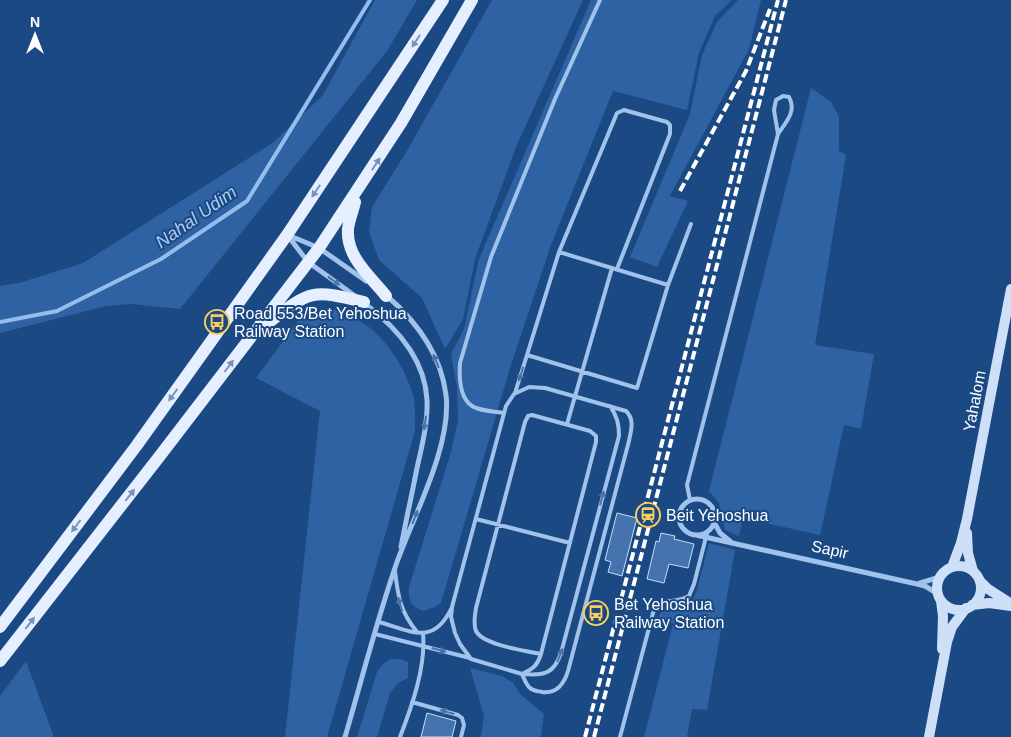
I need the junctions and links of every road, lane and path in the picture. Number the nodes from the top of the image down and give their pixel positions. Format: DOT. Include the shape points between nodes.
graph roads {
  1 [pos="443,0"];
  2 [pos="472,0"];
  3 [pos="600,0"];
  4 [pos="778,134"];
  5 [pos="357,192"];
  6 [pos="691,224"];
  7 [pos="287,234"];
  8 [pos="319,248"];
  9 [pos="559,252"];
  10 [pos="308,262"];
  11 [pos="615,269"];
  12 [pos="668,285"];
  13 [pos="1011,289"];
  14 [pos="386,296"];
  15 [pos="364,302"];
  16 [pos="254,333"];
  17 [pos="527,355"];
  18 [pos="581,371"];
  19 [pos="514,394"];
  20 [pos="574,396"];
  21 [pos="610,406"];
  22 [pos="504,414"];
  23 [pos="567,424"];
  24 [pos="690,500"];
  25 [pos="476,519"];
  26 [pos="967,519"];
  27 [pos="715,524"];
  28 [pos="497,525"];
  29 [pos="706,535"];
  30 [pos="570,543"];
  31 [pos="736,544"];
  32 [pos="397,562"];
  33 [pos="952,567"];
  34 [pos="394,571"];
  35 [pos="973,571"];
  36 [pos="940,577"];
  37 [pos="980,581"];
  38 [pos="917,584"];
  39 [pos="939,598"];
  40 [pos="1011,605"];
  41 [pos="452,607"];
  42 [pos="969,607"];
  43 [pos="379,622"];
  44 [pos="0,627"];
  45 [pos="417,632"];
  46 [pos="423,633"];
  47 [pos="375,634"];
  48 [pos="424,646"];
  49 [pos="541,654"];
  50 [pos="471,659"];
  51 [pos="0,661"];
  52 [pos="941,667"];
  53 [pos="522,674"];
  54 [pos="412,702"];
  55 [pos="345,737"];
  56 [pos="400,737"];
  57 [pos="461,737"];
  58 [pos="620,737"];
  59 [pos="929,737"];
  1 -- 7 [label="main road, one-way"];
  5 -- 2 [label="main road, one-way" via="402,124"];
  3 -- 22 [label="lane" via="491,257 460,363 461,384 469,404"];
  4 -- 4 [label="lane" via="793,111 789,97 776,100 774,110"];
  4 -- 24 [label="lane" via="687,485"];
  5 -- 8 [label="main road"];
  5 -- 14 [label="main road" via="348,230 351,252"];
  6 -- 12 [label="lane"];
  7 -- 8 [label="street"];
  7 -- 10 [label="street"];
  7 -- 44 [label="main road, one-way" via="137,445"];
  8 -- 10 [label="main road"];
  8 -- 14 [label="street"];
  9 -- 11 [label="lane"];
  9 -- 11 [label="lane" via="617,112 624,110 667,122 670,134"];
  9 -- 17 [label="lane"];
  10 -- 15 [label="street, one-way"];
  10 -- 16 [label="main road"];
  11 -- 12 [label="lane"];
  11 -- 18 [label="lane"];
  12 -- 18 [label="lane" via="637,388"];
  13 -- 26 [label="main road, Yahalom"];
  32 -- 14 [label="street, one-way" via="439,450 446,396 442,374 425,338 403,310"];
  15 -- 16 [label="main road" via="332,294 309,295 300,298"];
  15 -- 32 [label="street, one-way" via="390,323 408,347 423,380 427,398 422,446"];
  51 -- 16 [label="main road, one-way"];
  17 -- 18 [label="lane"];
  17 -- 19 [label="lane, one-way"];
  18 -- 20 [label="lane"];
  19 -- 20 [label="lane" via="537,387"];
  19 -- 22 [label="lane"];
  20 -- 21 [label="lane"];
  20 -- 23 [label="lane"];
  53 -- 21 [label="lane, one-way" via="545,674 562,653 619,436 618,421"];
  21 -- 53 [label="lane" via="626,411 632,427 568,672 556,690 546,692 529,688"];
  22 -- 25 [label="lane"];
  23 -- 28 [label="lane" via="528,416"];
  23 -- 30 [label="lane" via="596,436"];
  24 -- 27 [label="street" via="702,499 712,506"];
  24 -- 29 [label="street" via="682,506 679,522 686,531"];
  25 -- 28 [label="lane"];
  25 -- 41 [label="lane"];
  26 -- 33 [label="main road, Yahalom"];
  26 -- 35 [label="main road, Yahalom" via="968,553"];
  27 -- 29 [label="street"];
  27 -- 31 [label="street, Sapir" via="720,533"];
  28 -- 30 [label="lane"];
  28 -- 49 [label="lane" via="475,614 476,631 489,642"];
  29 -- 31 [label="street, Sapir"];
  29 -- 58 [label="lane" via="689,596 662,602 653,613"];
  30 -- 49 [label="lane"];
  31 -- 38 [label="street, Sapir"];
  32 -- 34 [label="street"];
  33 -- 35 [label="main road" via="965,566"];
  33 -- 36 [label="main road"];
  34 -- 43 [label="street"];
  45 -- 34 [label="lane, one-way" via="400,605"];
  35 -- 37 [label="main road"];
  36 -- 38 [label="street, Sapir"];
  36 -- 39 [label="main road"];
  37 -- 40 [label="main road"];
  37 -- 42 [label="main road" via="980,595"];
  38 -- 39 [label="street, Sapir" via="925,586"];
  39 -- 42 [label="main road" via="953,609"];
  39 -- 52 [label="main road" via="943,616"];
  40 -- 42 [label="main road"];
  41 -- 46 [label="lane" via="439,627"];
  41 -- 50 [label="lane" via="455,633"];
  42 -- 52 [label="main road" via="952,627"];
  43 -- 45 [label="lane"];
  43 -- 47 [label="street"];
  45 -- 46 [label="lane"];
  46 -- 48 [label="lane"];
  47 -- 48 [label="lane"];
  47 -- 55 [label="street"];
  48 -- 50 [label="lane, one-way"];
  48 -- 54 [label="lane"];
  49 -- 53 [label="lane" via="538,664"];
  50 -- 53 [label="lane"];
  52 -- 59 [label="main road"];
  54 -- 56 [label="lane"];
  57 -- 54 [label="lane, one-way" via="464,725 458,715"];
}
